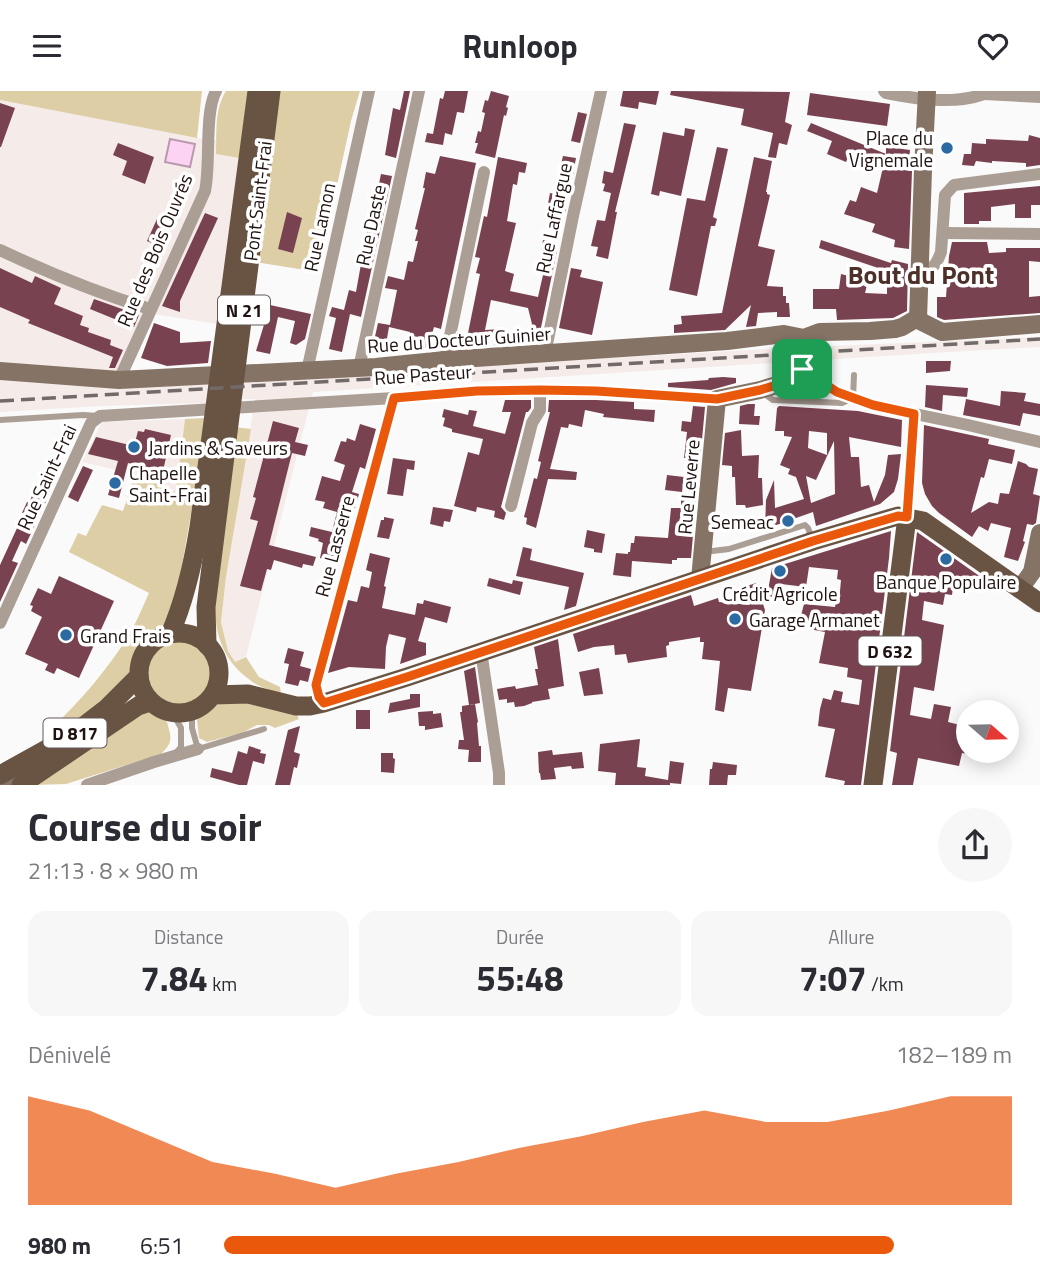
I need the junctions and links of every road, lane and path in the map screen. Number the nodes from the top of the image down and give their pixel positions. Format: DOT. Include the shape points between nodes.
graph roads {
  1 [pos="216,91"];
  2 [pos="257,91"];
  3 [pos="271,91"];
  4 [pos="369,91"];
  5 [pos="419,91"];
  6 [pos="601,91"];
  7 [pos="884,91"];
  8 [pos="928,91"];
  9 [pos="981,92"];
  10 [pos="1040,97"];
  11 [pos="484,172"];
  12 [pos="1040,174"];
  13 [pos="943,233"];
  14 [pos="1040,234"];
  15 [pos="0,250"];
  16 [pos="920,273"];
  17 [pos="150,309"];
  18 [pos="918,320"];
  19 [pos="1040,324"];
  20 [pos="804,338"];
  21 [pos="545,354"];
  22 [pos="445,360"];
  23 [pos="802,367"];
  24 [pos="359,368"];
  25 [pos="0,370"];
  26 [pos="307,371"];
  27 [pos="854,375"];
  28 [pos="119,380"];
  29 [pos="540,390"];
  30 [pos="760,390"];
  31 [pos="394,398"];
  32 [pos="853,398"];
  33 [pos="717,399"];
  34 [pos="914,414"];
  35 [pos="0,420"];
  36 [pos="96,420"];
  37 [pos="1040,442"];
  38 [pos="511,506"];
  39 [pos="907,517"];
  40 [pos="208,528"];
  41 [pos="1040,533"];
  42 [pos="813,541"];
  43 [pos="703,552"];
  44 [pos="700,579"];
  45 [pos="1020,589"];
  46 [pos="1040,603"];
  47 [pos="3,608"];
  48 [pos="0,623"];
  49 [pos="170,634"];
  50 [pos="208,645"];
  51 [pos="481,652"];
  52 [pos="219,674"];
  53 [pos="139,676"];
  54 [pos="248,694"];
  55 [pos="213,695"];
  56 [pos="150,702"];
  57 [pos="324,703"];
  58 [pos="182,712"];
  59 [pos="264,729"];
  60 [pos="198,749"];
  61 [pos="46,750"];
  62 [pos="172,756"];
  63 [pos="0,775"];
  64 [pos="4,785"];
  65 [pos="21,785"];
  66 [pos="87,785"];
  67 [pos="499,785"];
  68 [pos="873,785"];
  1 -- 17 [label="street, Rue des Bois Ouvrés" via="205,191"];
  2 -- 40 [label="main road, Pont Saint-Frai / N 21"];
  3 -- 40 [label="main road, Pont Saint-Frai / N 21"];
  4 -- 26 [label="street, Rue Lamon"];
  5 -- 24 [label="street, Rue Daste"];
  6 -- 21 [label="street, Rue Laffargue"];
  7 -- 9 [label="street" via="947,100 972,98"];
  8 -- 16 [label="street"];
  9 -- 10 [label="street"];
  11 -- 22 [label="street"];
  12 -- 13 [label="street" via="954,185 945,194"];
  13 -- 14 [label="street"];
  13 -- 16 [label="street" via="938,261"];
  15 -- 17 [label="street" via="104,295"];
  16 -- 18 [label="street"];
  17 -- 28 [label="street, Rue des Bois Ouvrés"];
  18 -- 19 [label="street" via="942,333"];
  18 -- 20 [label="street, Rue du Docteur Guinier" via="895,329 820,332"];
  20 -- 21 [label="street, Rue du Docteur Guinier" via="784,334"];
  20 -- 23 [label="street"];
  21 -- 22 [label="street, Rue du Docteur Guinier"];
  22 -- 24 [label="street, Rue du Docteur Guinier"];
  23 -- 30 [label="street, Rue Pasteur" via="796,377"];
  23 -- 32 [label="street"];
  24 -- 26 [label="street, Rue du Docteur Guinier"];
  25 -- 28 [label="street, Rue du Docteur Guinier"];
  26 -- 28 [label="street, Rue du Docteur Guinier"];
  27 -- 32 [label="lane"];
  29 -- 31 [label="street, Rue Pasteur"];
  29 -- 33 [label="street, Rue Pasteur"];
  29 -- 38 [label="street" via="540,410 532,423"];
  30 -- 32 [label="lane" via="774,400 842,403"];
  30 -- 33 [label="street, Rue Pasteur"];
  31 -- 36 [label="street, Rue Pasteur"];
  31 -- 57 [label="street, Rue Lasserre" via="316,685"];
  32 -- 34 [label="street"];
  33 -- 43 [label="street, Rue Leverre"];
  34 -- 37 [label="street"];
  34 -- 39 [label="street"];
  35 -- 36 [label="lane" via="83,415"];
  36 -- 47 [label="street, Rue Saint-Frai"];
  39 -- 42 [label="main road"];
  39 -- 45 [label="main road" via="923,521"];
  39 -- 68 [label="main road, D 632"];
  40 -- 49 [label="main road, Pont Saint-Frai / N 21"];
  40 -- 50 [label="main road, Pont Saint-Frai / N 21"];
  41 -- 45 [label="street" via="1032,572"];
  42 -- 43 [label="lane" via="805,525 729,549"];
  42 -- 44 [label="main road"];
  43 -- 44 [label="street, Rue Leverre"];
  44 -- 51 [label="main road"];
  45 -- 46 [label="main road"];
  47 -- 48 [label="street, Rue Saint-Frai"];
  49 -- 50 [label="main road" via="183,633"];
  49 -- 53 [label="main road" via="149,646"];
  50 -- 52 [label="main road"];
  51 -- 57 [label="main road"];
  51 -- 67 [label="street"];
  52 -- 54 [label="main road"];
  52 -- 55 [label="main road"];
  53 -- 56 [label="main road"];
  53 -- 61 [label="main road, D 817" via="107,708"];
  54 -- 55 [label="main road"];
  54 -- 57 [label="main road" via="296,706"];
  55 -- 58 [label="main road" via="206,704"];
  56 -- 58 [label="main road"];
  56 -- 65 [label="main road, D 817"];
  58 -- 60 [label="lane"];
  58 -- 62 [label="lane" via="181,747"];
  59 -- 60 [label="lane"];
  60 -- 62 [label="street"];
  61 -- 63 [label="main road, D 817"];
  61 -- 64 [label="street"];
  62 -- 66 [label="street"];
}
